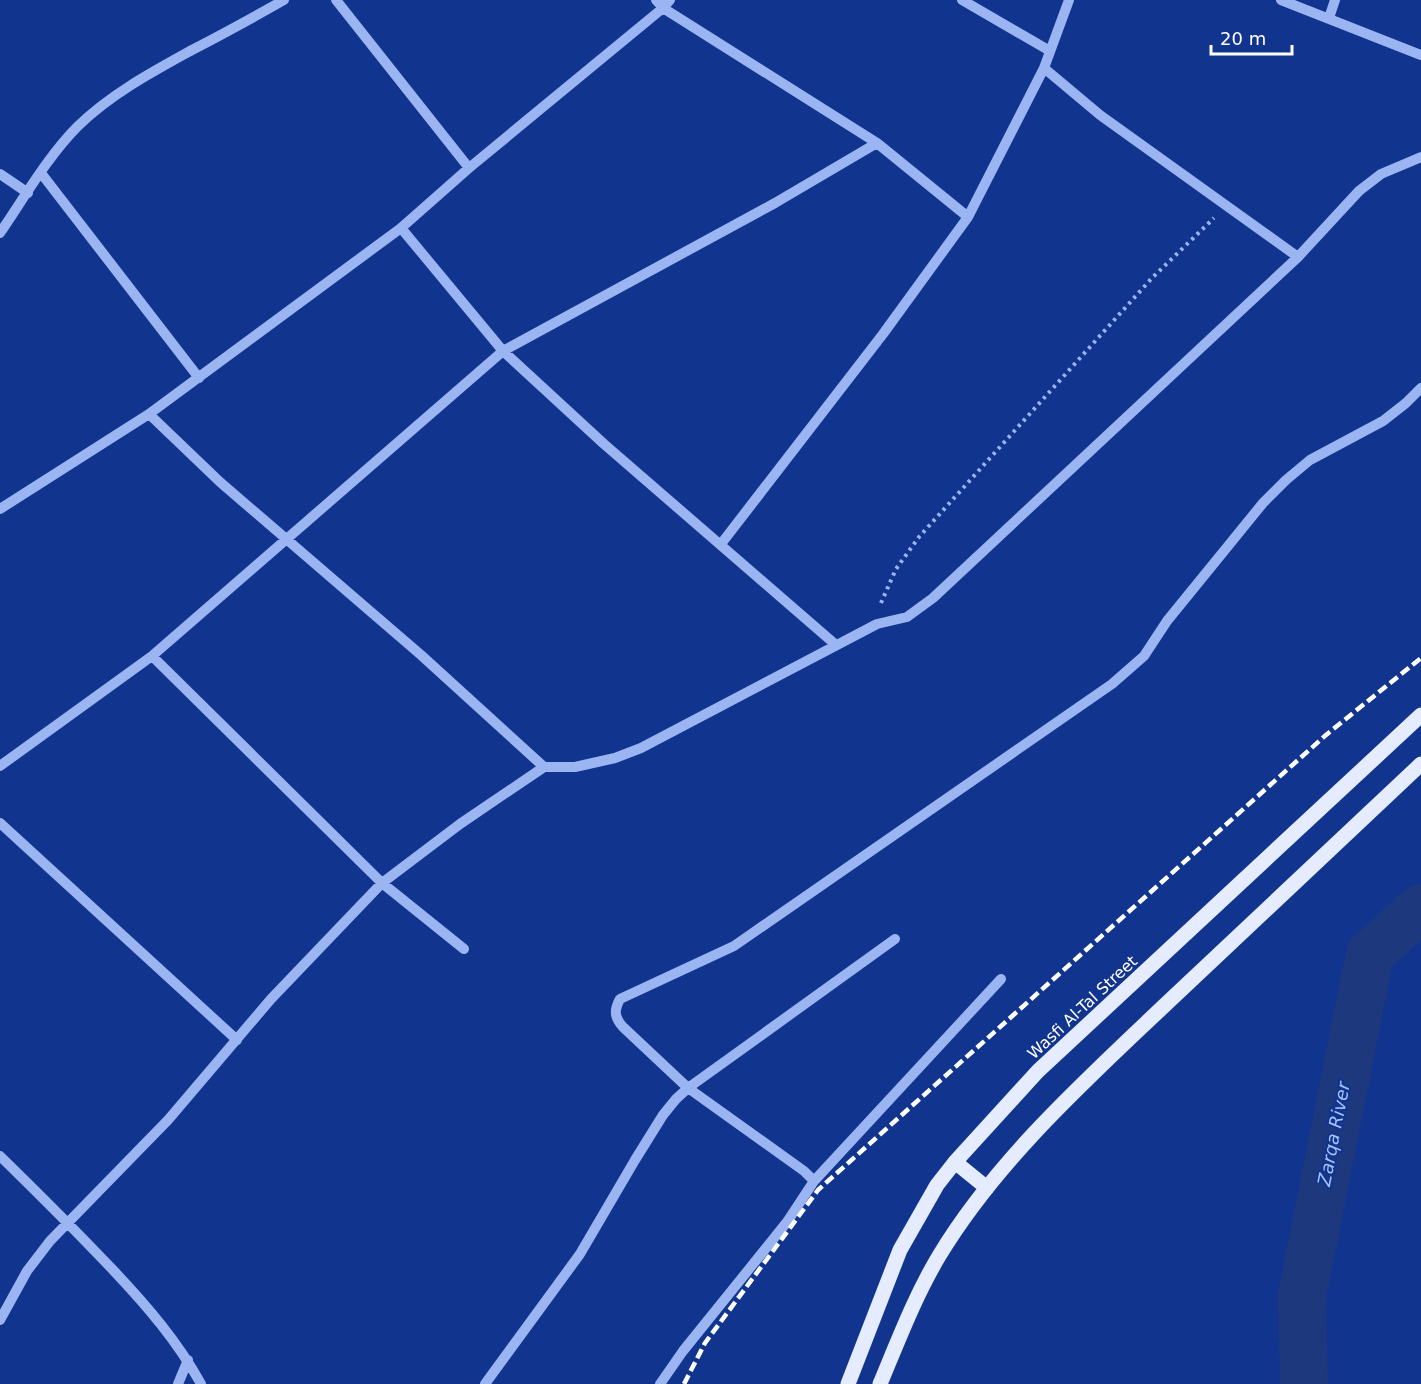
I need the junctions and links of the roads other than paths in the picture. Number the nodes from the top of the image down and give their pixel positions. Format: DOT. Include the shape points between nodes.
graph roads {
  1 [pos="284,0"];
  2 [pos="336,0"];
  3 [pos="962,0"];
  4 [pos="1069,0"];
  5 [pos="1281,0"];
  6 [pos="1335,0"];
  7 [pos="663,2"];
  8 [pos="1329,18"];
  9 [pos="1050,51"];
  10 [pos="1421,55"];
  11 [pos="1044,68"];
  12 [pos="877,143"];
  13 [pos="1421,158"];
  14 [pos="469,168"];
  15 [pos="41,173"];
  16 [pos="0,174"];
  17 [pos="28,193"];
  18 [pos="968,217"];
  19 [pos="401,228"];
  20 [pos="0,233"];
  21 [pos="1298,257"];
  22 [pos="503,351"];
  23 [pos="199,378"];
  24 [pos="1421,387"];
  25 [pos="149,414"];
  26 [pos="0,509"];
  27 [pos="287,540"];
  28 [pos="721,544"];
  29 [pos="836,645"];
  30 [pos="152,656"];
  31 [pos="1421,715"];
  32 [pos="1421,764"];
  33 [pos="0,766"];
  34 [pos="544,767"];
  35 [pos="0,823"];
  36 [pos="382,883"];
  37 [pos="895,939"];
  38 [pos="464,949"];
  39 [pos="1001,979"];
  40 [pos="237,1040"];
  41 [pos="688,1088"];
  42 [pos="0,1156"];
  43 [pos="955,1162"];
  44 [pos="814,1181"];
  45 [pos="987,1188"];
  46 [pos="69,1222"];
  47 [pos="0,1320"];
  48 [pos="188,1360"];
  49 [pos="178,1384"];
  50 [pos="201,1384"];
  51 [pos="486,1384"];
  52 [pos="660,1384"];
  53 [pos="848,1384"];
  54 [pos="880,1384"];
  1 -- 15 [label="street" via="117,94 77,127"];
  2 -- 14 [label="street"];
  3 -- 9 [label="street"];
  4 -- 9 [label="street"];
  5 -- 8 [label="street"];
  6 -- 8 [label="street"];
  7 -- 12 [label="street"];
  7 -- 14 [label="street"];
  8 -- 10 [label="street"];
  9 -- 11 [label="street"];
  11 -- 18 [label="street"];
  11 -- 21 [label="street" via="1100,115"];
  12 -- 18 [label="street"];
  12 -- 22 [label="street"];
  13 -- 21 [label="street" via="1371,182"];
  14 -- 19 [label="street"];
  15 -- 17 [label="street"];
  15 -- 23 [label="street"];
  16 -- 17 [label="street"];
  17 -- 20 [label="street"];
  18 -- 28 [label="street"];
  19 -- 22 [label="street"];
  19 -- 23 [label="street"];
  21 -- 29 [label="street" via="933,598 907,617 877,624"];
  22 -- 27 [label="street"];
  22 -- 28 [label="street"];
  23 -- 25 [label="street"];
  24 -- 41 [label="street" via="1383,421 1310,460 1286,480 1174,612 1144,656 1112,684 734,946 620,999 617,1020"];
  25 -- 26 [label="street"];
  25 -- 27 [label="street"];
  27 -- 30 [label="street"];
  27 -- 34 [label="street"];
  28 -- 29 [label="street"];
  29 -- 34 [label="street" via="641,748 575,767"];
  30 -- 33 [label="street"];
  30 -- 36 [label="street"];
  31 -- 43 [label="main road, Wasfi Al-Tal Street" via="1038,1071"];
  32 -- 45 [label="main road" via="1110,1058 1015,1154"];
  34 -- 36 [label="street"];
  35 -- 40 [label="street"];
  36 -- 38 [label="street"];
  36 -- 40 [label="street"];
  37 -- 41 [label="street"];
  39 -- 44 [label="street"];
  40 -- 46 [label="street" via="168,1120"];
  41 -- 44 [label="street"];
  41 -- 51 [label="street" via="663,1115 580,1254"];
  42 -- 46 [label="street"];
  43 -- 45 [label="main road"];
  43 -- 53 [label="main road, Wasfi Al-Tal Street" via="937,1185 900,1250"];
  44 -- 52 [label="street" via="787,1222"];
  45 -- 54 [label="main road" via="938,1257"];
  46 -- 47 [label="street" via="27,1271"];
  46 -- 48 [label="street" via="147,1306"];
  48 -- 49 [label="street"];
  48 -- 50 [label="street"];
}
